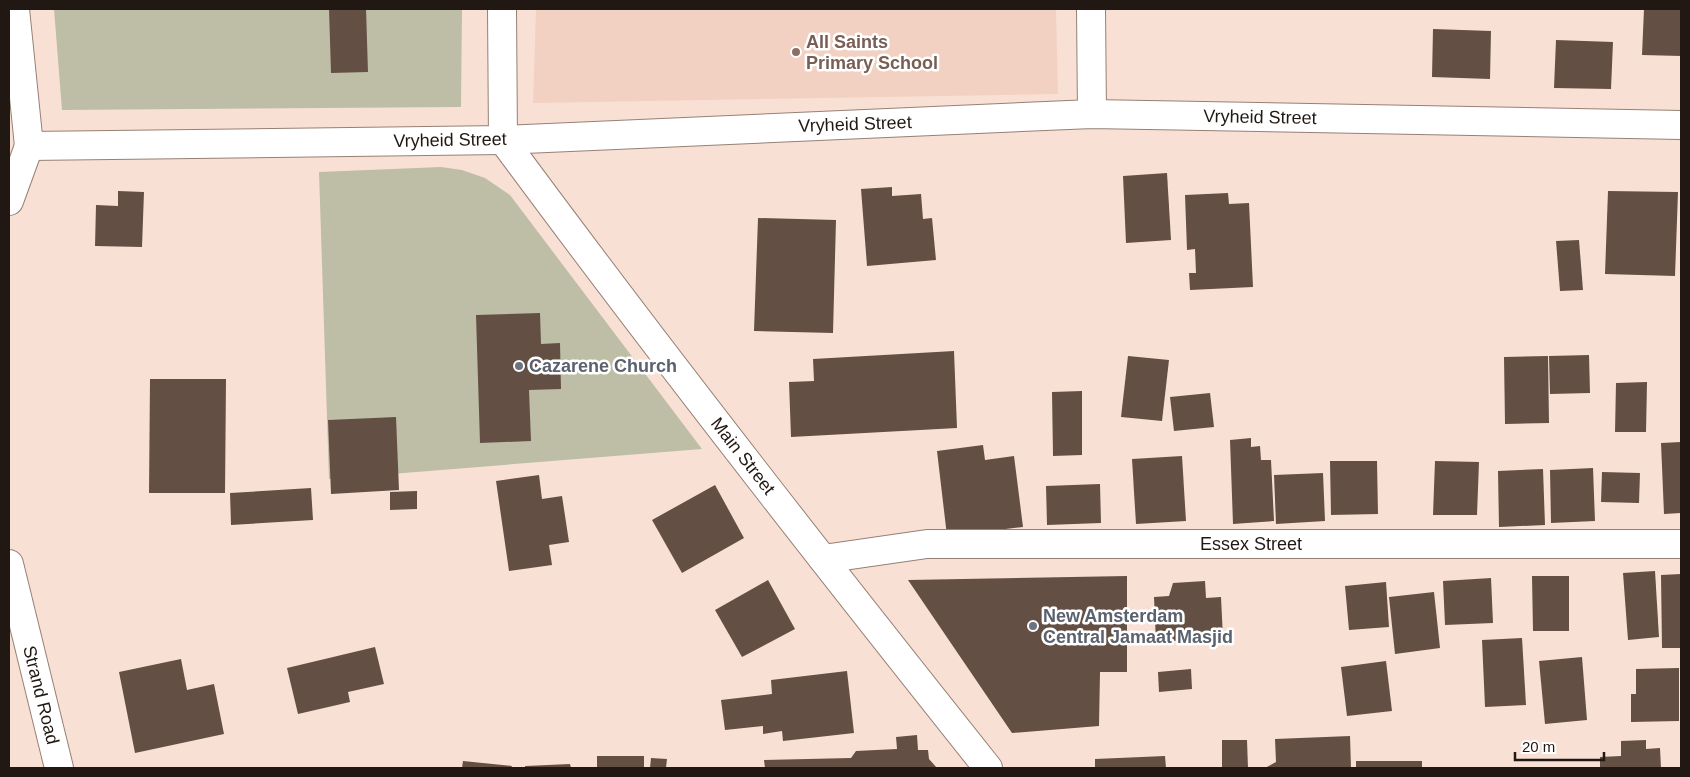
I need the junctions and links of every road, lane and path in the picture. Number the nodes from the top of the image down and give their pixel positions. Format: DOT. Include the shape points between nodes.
graph roads {
  1 [pos="15,9"];
  2 [pos="502,9"];
  3 [pos="1091,9"];
  4 [pos="1092,114"];
  5 [pos="1681,125"];
  6 [pos="503,140"];
  7 [pos="29,146"];
  8 [pos="9,201"];
  9 [pos="1681,544"];
  10 [pos="823,559"];
  11 [pos="9,564"];
  12 [pos="59,768"];
  13 [pos="988,768"];
  1 -- 7 [label="street"];
  2 -- 6 [label="street"];
  3 -- 4 [label="street"];
  4 -- 5 [label="street, Vryheid Street"];
  4 -- 6 [label="street, Vryheid Street"];
  6 -- 7 [label="street, Vryheid Street"];
  6 -- 10 [label="street, Main Street" via="596,266"];
  7 -- 8 [label="street"];
  9 -- 10 [label="street, Essex Street" via="927,544"];
  10 -- 13 [label="street, Main Street"];
  11 -- 12 [label="street, Strand Road"];
}
